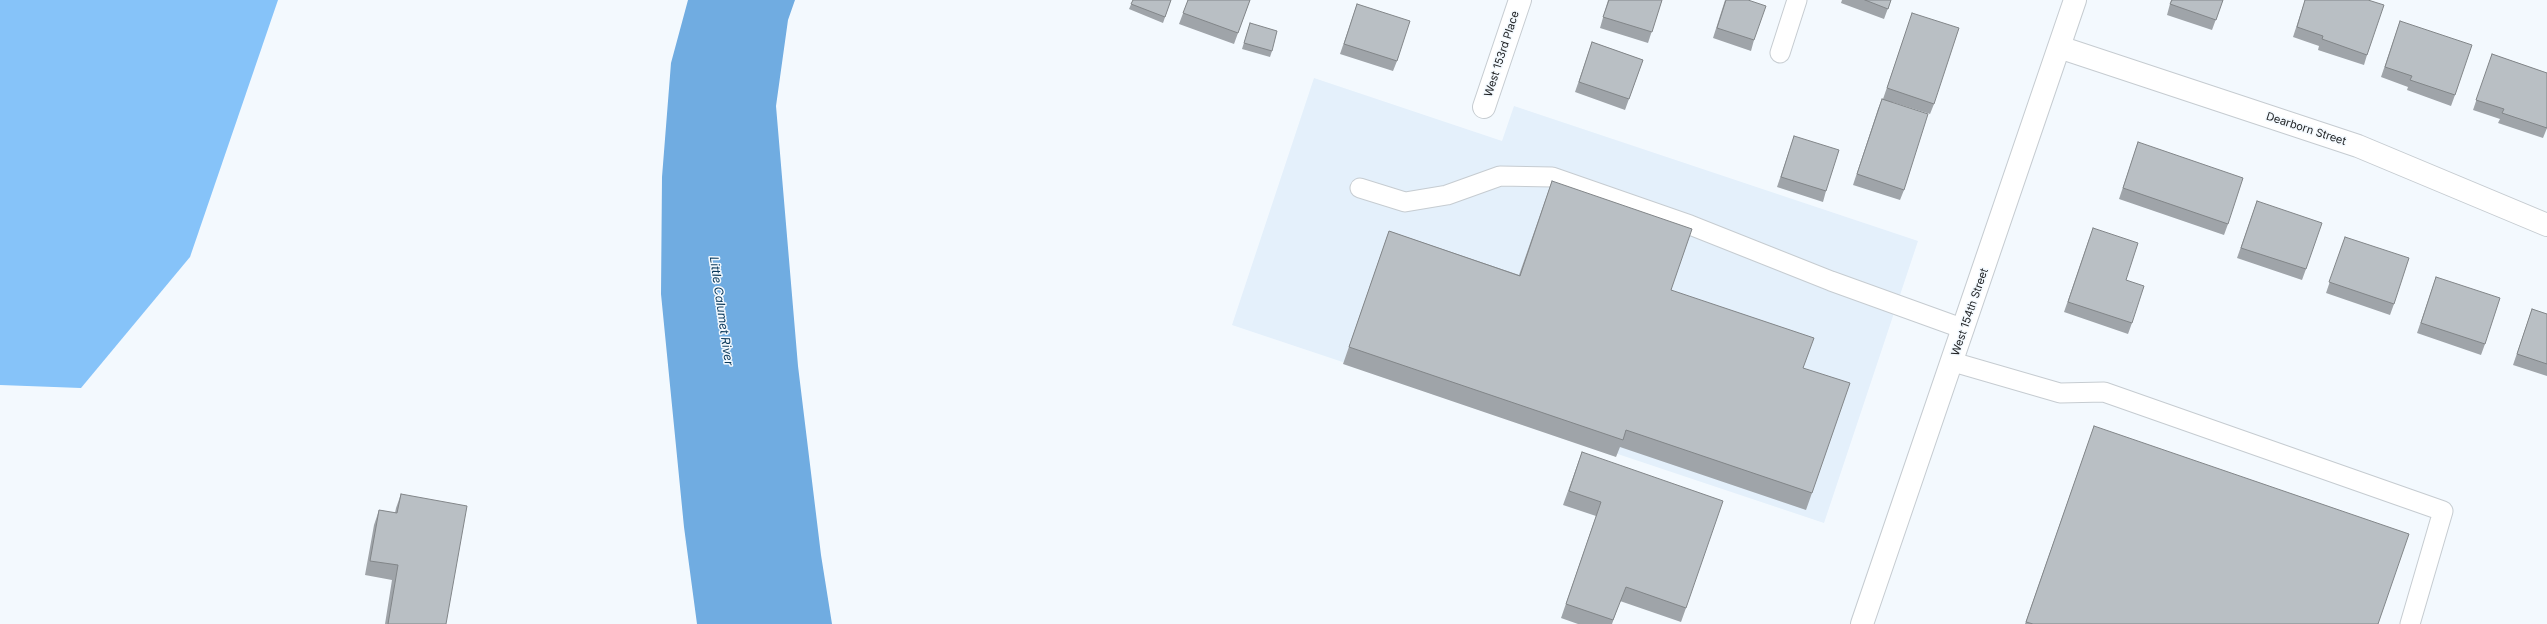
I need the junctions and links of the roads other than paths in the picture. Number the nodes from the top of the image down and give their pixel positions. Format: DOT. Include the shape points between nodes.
graph roads {
  1 [pos="1520,0"];
  2 [pos="1797,0"];
  3 [pos="2076,0"];
  4 [pos="2059,47"];
  5 [pos="1780,54"];
  6 [pos="1484,107"];
  7 [pos="1360,188"];
  8 [pos="2547,225"];
  9 [pos="1964,329"];
  10 [pos="1953,362"];
  11 [pos="1862,624"];
  12 [pos="2410,624"];
  1 -- 6 [label="street, West 153rd Place"];
  2 -- 5 [label="lane"];
  3 -- 4 [label="street, West 154th Street"];
  4 -- 8 [label="street, Dearborn Street" via="2358,146"];
  4 -- 9 [label="street, West 154th Street"];
  7 -- 9 [label="lane" via="1404,202 1447,195 1500,176 1552,177 1690,225 1831,281"];
  9 -- 10 [label="street, West 154th Street"];
  10 -- 11 [label="street, West 154th Street"];
  10 -- 12 [label="lane" via="2060,392 2104,392 2443,511"];
}
